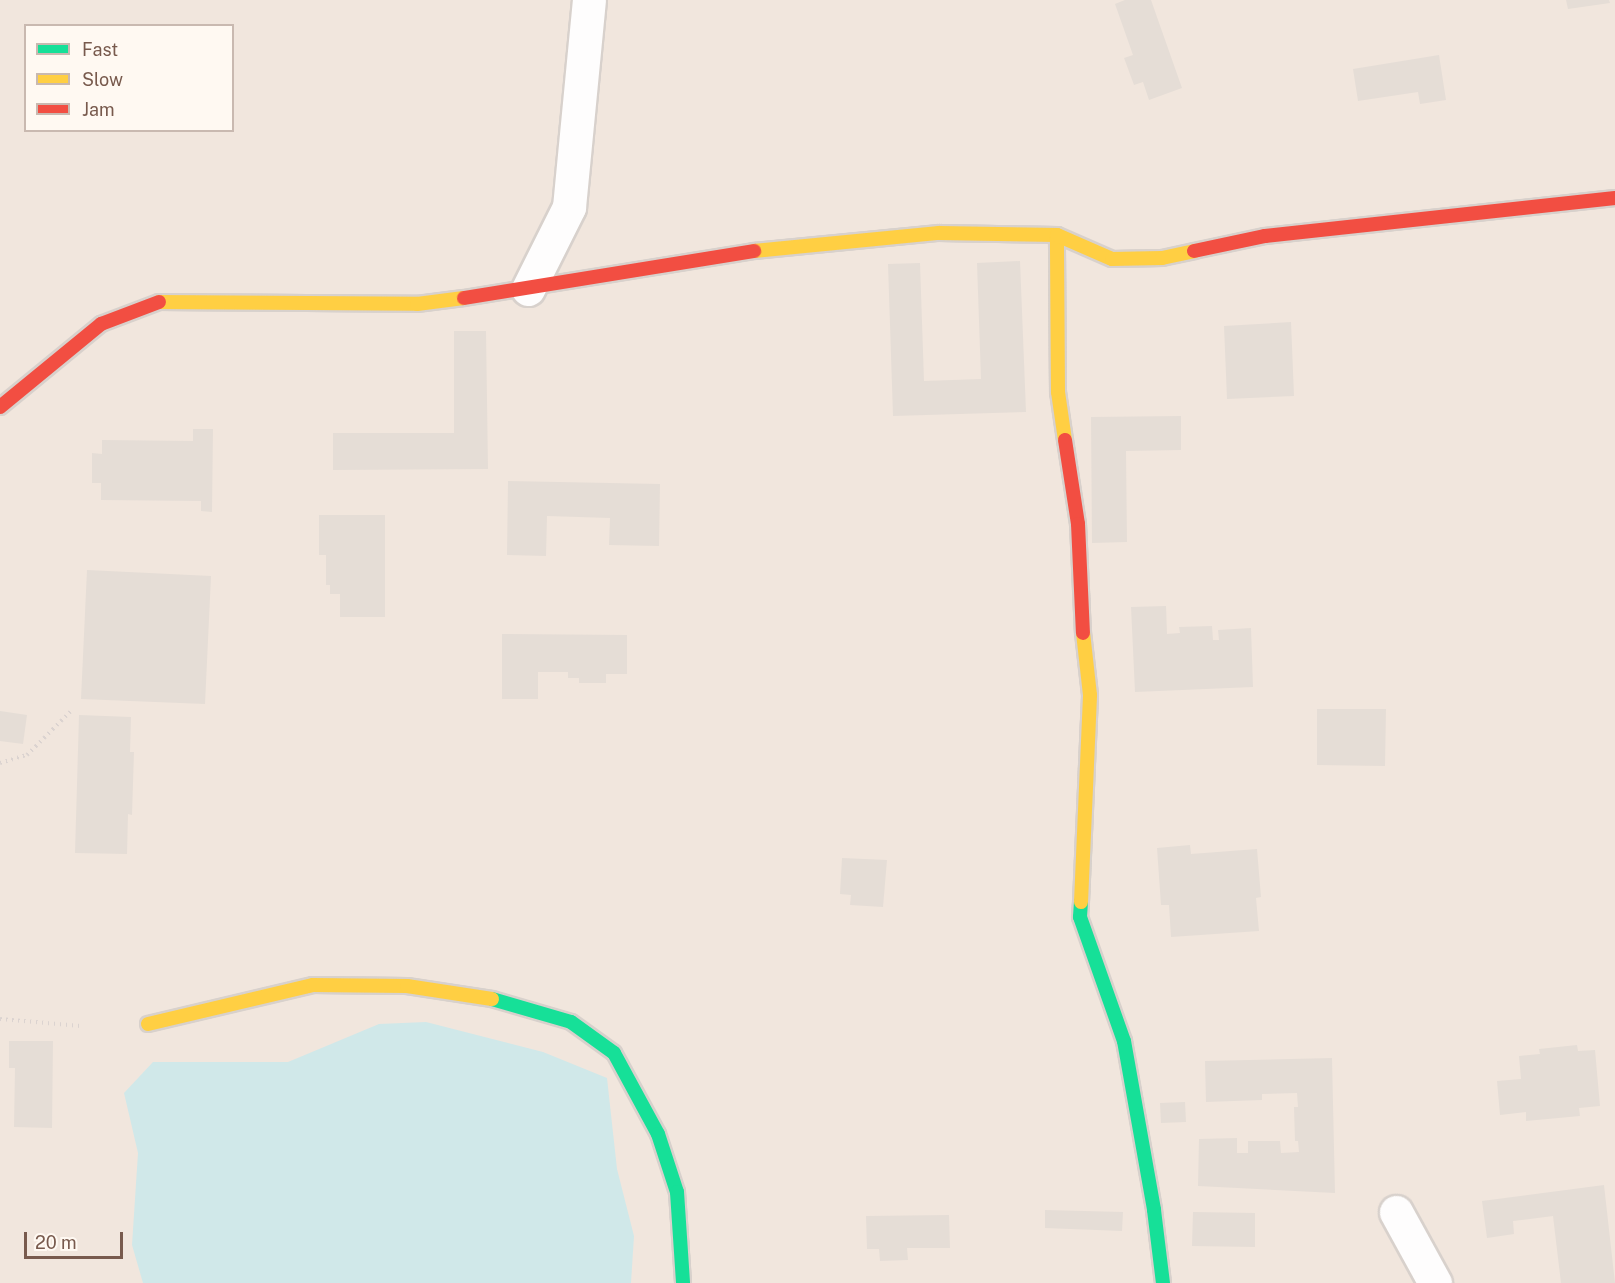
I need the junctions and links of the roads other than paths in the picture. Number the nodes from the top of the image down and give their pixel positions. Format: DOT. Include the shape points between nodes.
graph roads {
  1 [pos="589,0"];
  2 [pos="1615,198"];
  3 [pos="1057,235"];
  4 [pos="528,289"];
  5 [pos="0,407"];
  6 [pos="148,1024"];
  7 [pos="1396,1212"];
  8 [pos="683,1283"];
  9 [pos="1163,1283"];
  10 [pos="1434,1283"];
  1 -- 4 [label="street" via="569,207"];
  2 -- 3 [label="street" via="1265,236 1162,258 1112,259"];
  3 -- 4 [label="street" via="939,233 727,254"];
  3 -- 9 [label="street" via="1058,392 1078,524 1080,607 1090,694 1080,916 1124,1041"];
  4 -- 5 [label="street" via="417,304 163,301 101,324"];
  6 -- 8 [label="street" via="313,985 441,990 486,997 571,1022 614,1053 658,1134 677,1192"];
  7 -- 10 [label="street"];
}
